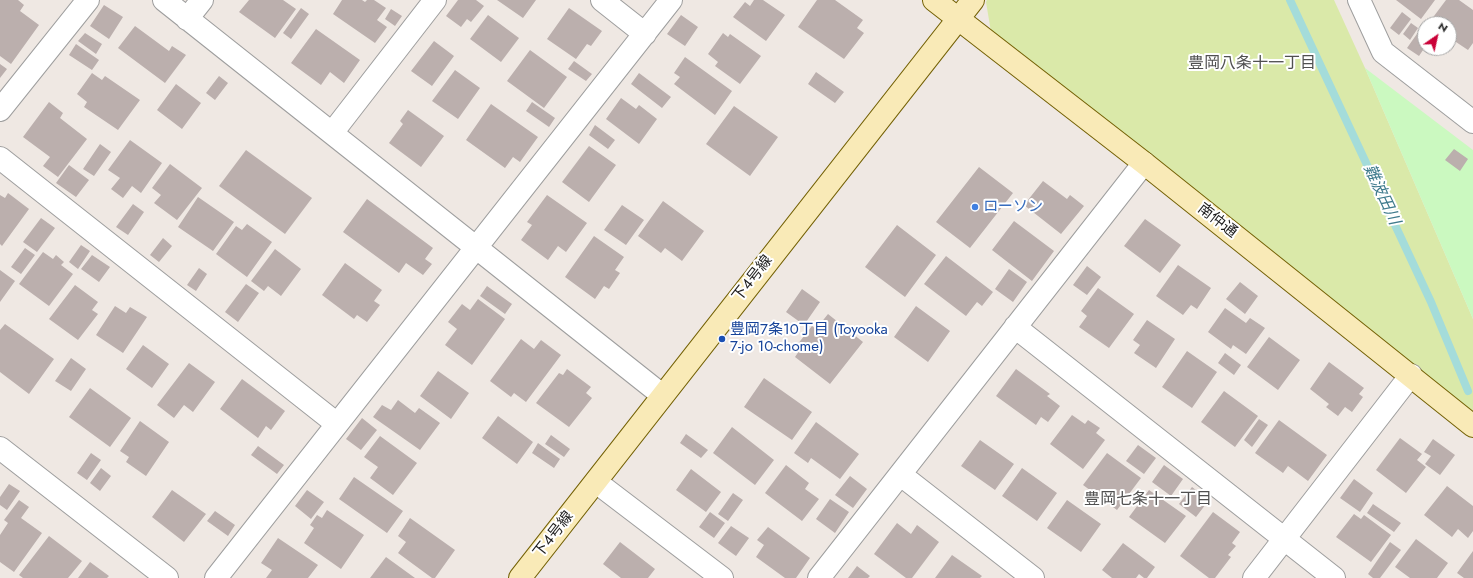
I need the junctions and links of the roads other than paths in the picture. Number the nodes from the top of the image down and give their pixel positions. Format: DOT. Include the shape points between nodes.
graph roads {
  1 [pos="88,0"];
  2 [pos="164,0"];
  3 [pos="202,0"];
  4 [pos="435,0"];
  5 [pos="602,0"];
  6 [pos="670,0"];
  7 [pos="934,0"];
  8 [pos="973,0"];
  9 [pos="1359,0"];
  10 [pos="958,18"];
  11 [pos="187,19"];
  12 [pos="645,34"];
  13 [pos="0,110"];
  14 [pos="1473,122"];
  15 [pos="332,133"];
  16 [pos="0,158"];
  17 [pos="1144,163"];
  18 [pos="476,247"];
  19 [pos="1015,327"];
  20 [pos="1411,375"];
  21 [pos="662,395"];
  22 [pos="336,424"];
  23 [pos="1473,426"];
  24 [pos="0,448"];
  25 [pos="901,475"];
  26 [pos="596,482"];
  27 [pos="1284,539"];
  28 [pos="167,578"];
  29 [pos="216,578"];
  30 [pos="520,578"];
  31 [pos="722,578"];
  32 [pos="819,578"];
  33 [pos="1033,578"];
  34 [pos="1254,578"];
  35 [pos="1334,578"];
  1 -- 13 [label="street"];
  2 -- 11 [label="street"];
  3 -- 11 [label="street"];
  4 -- 15 [label="street"];
  5 -- 12 [label="street"];
  6 -- 12 [label="street"];
  7 -- 10 [label="street, 南仲通"];
  8 -- 10 [label="street, 下4号線"];
  9 -- 14 [label="street" via="1383,52"];
  10 -- 17 [label="street, 南仲通"];
  10 -- 21 [label="street, 下4号線"];
  11 -- 15 [label="street"];
  12 -- 18 [label="street"];
  15 -- 18 [label="street"];
  16 -- 22 [label="street"];
  17 -- 19 [label="street"];
  17 -- 20 [label="street, 南仲通"];
  18 -- 21 [label="street"];
  18 -- 22 [label="street"];
  19 -- 25 [label="street"];
  19 -- 27 [label="street"];
  20 -- 23 [label="street, 南仲通"];
  20 -- 27 [label="street"];
  21 -- 26 [label="street, 下4号線"];
  22 -- 29 [label="street"];
  24 -- 28 [label="street"];
  25 -- 32 [label="street"];
  25 -- 33 [label="street"];
  26 -- 30 [label="street, 下4号線"];
  26 -- 31 [label="street"];
  27 -- 34 [label="street"];
  27 -- 35 [label="street"];
}
